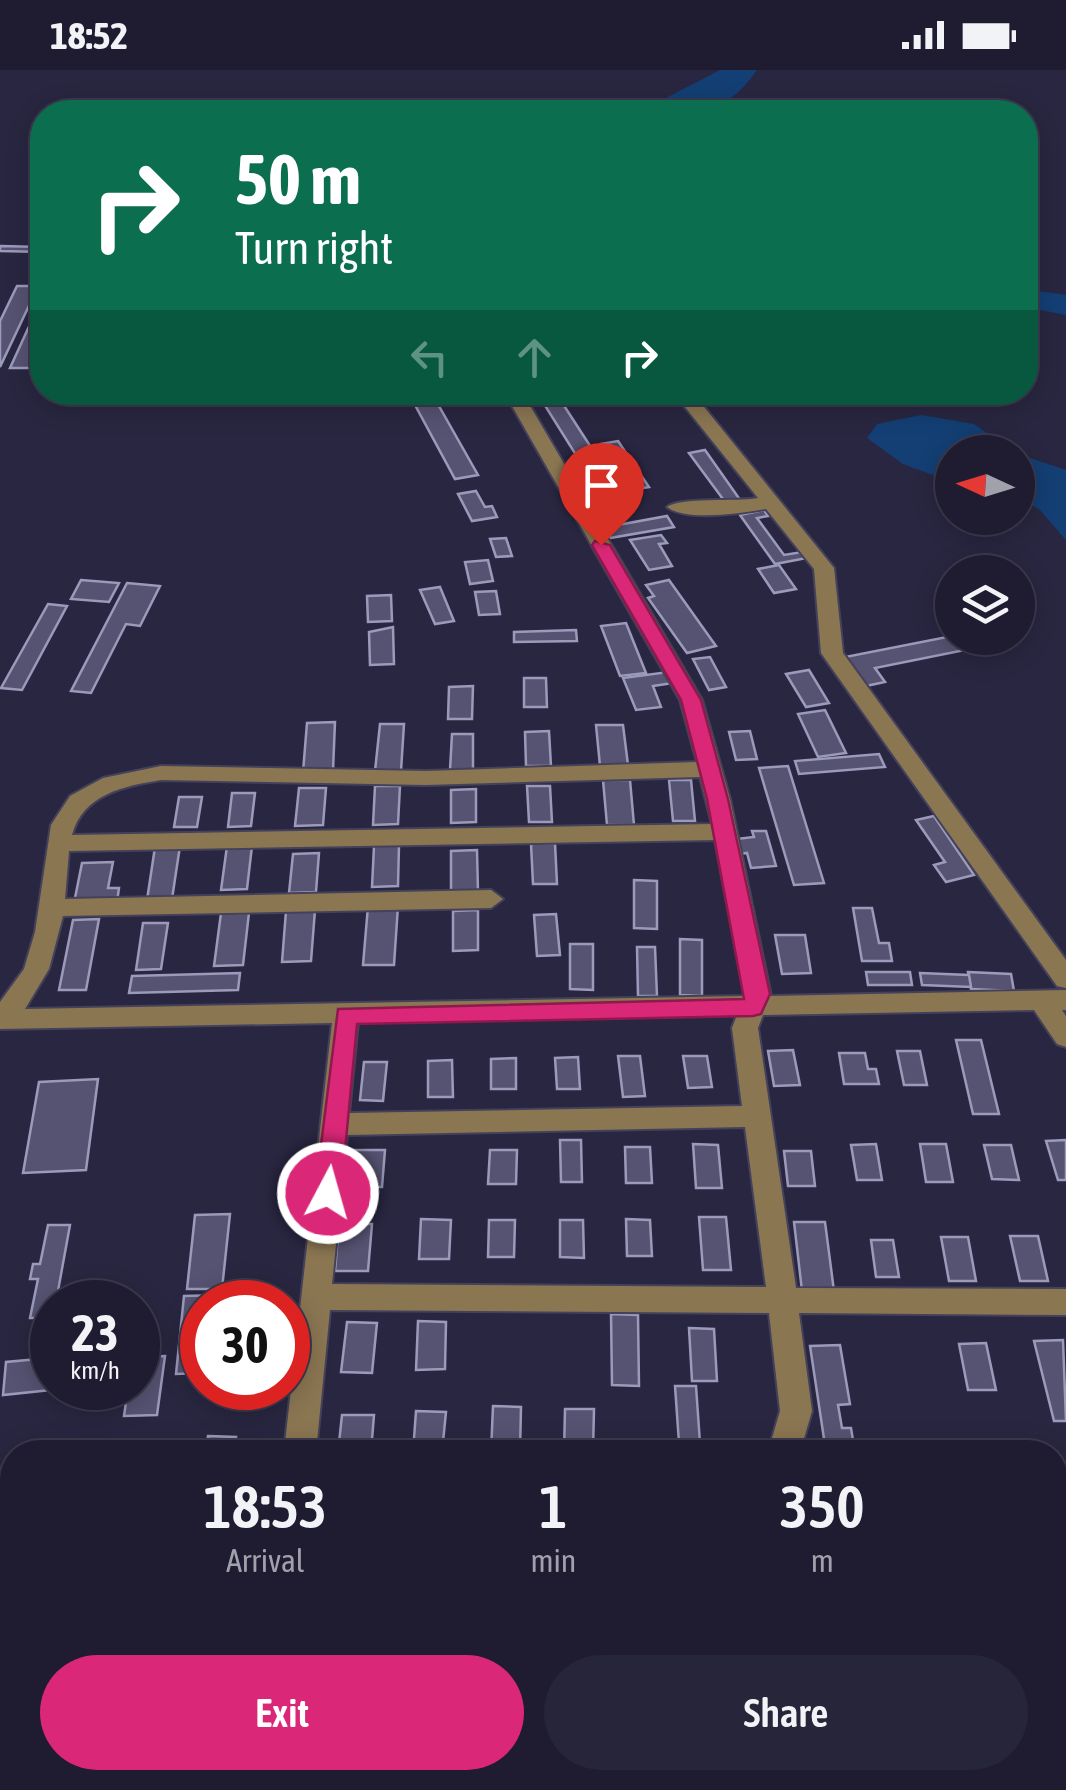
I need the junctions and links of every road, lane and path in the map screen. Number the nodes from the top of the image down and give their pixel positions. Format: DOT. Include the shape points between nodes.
graph roads {
  1 [pos="521,405"];
  2 [pos="693,405"];
  3 [pos="771,502"];
  4 [pos="676,507"];
  5 [pos="710,768"];
  6 [pos="722,832"];
  7 [pos="58,843"];
  8 [pos="491,899"];
  9 [pos="52,908"];
  10 [pos="1066,980"];
  11 [pos="1054,1000"];
  12 [pos="753,1008"];
  13 [pos="346,1015"];
  14 [pos="0,1019"];
  15 [pos="1066,1037"];
  16 [pos="758,1116"];
  17 [pos="335,1124"];
  18 [pos="318,1297"];
  19 [pos="783,1299"];
  20 [pos="1066,1302"];
  21 [pos="301,1440"];
  22 [pos="788,1440"];
  1 -- 5 [label="street" via="691,700"];
  2 -- 3 [label="street"];
  3 -- 4 [label="street"];
  3 -- 10 [label="street" via="824,568 832,652"];
  5 -- 6 [label="street"];
  5 -- 7 [label="street" via="426,778 161,773 124,778 81,799 68,812"];
  6 -- 7 [label="street"];
  6 -- 12 [label="street" via="758,994"];
  7 -- 9 [label="street"];
  8 -- 9 [label="street"];
  9 -- 14 [label="street" via="40,967"];
  11 -- 12 [label="street"];
  11 -- 15 [label="street"];
  12 -- 13 [label="street"];
  12 -- 16 [label="street" via="745,1028"];
  13 -- 14 [label="street"];
  13 -- 17 [label="street"];
  16 -- 17 [label="street"];
  16 -- 19 [label="street"];
  17 -- 18 [label="street"];
  18 -- 19 [label="street"];
  18 -- 21 [label="street"];
  19 -- 20 [label="street"];
  19 -- 22 [label="street" via="796,1390"];
}
